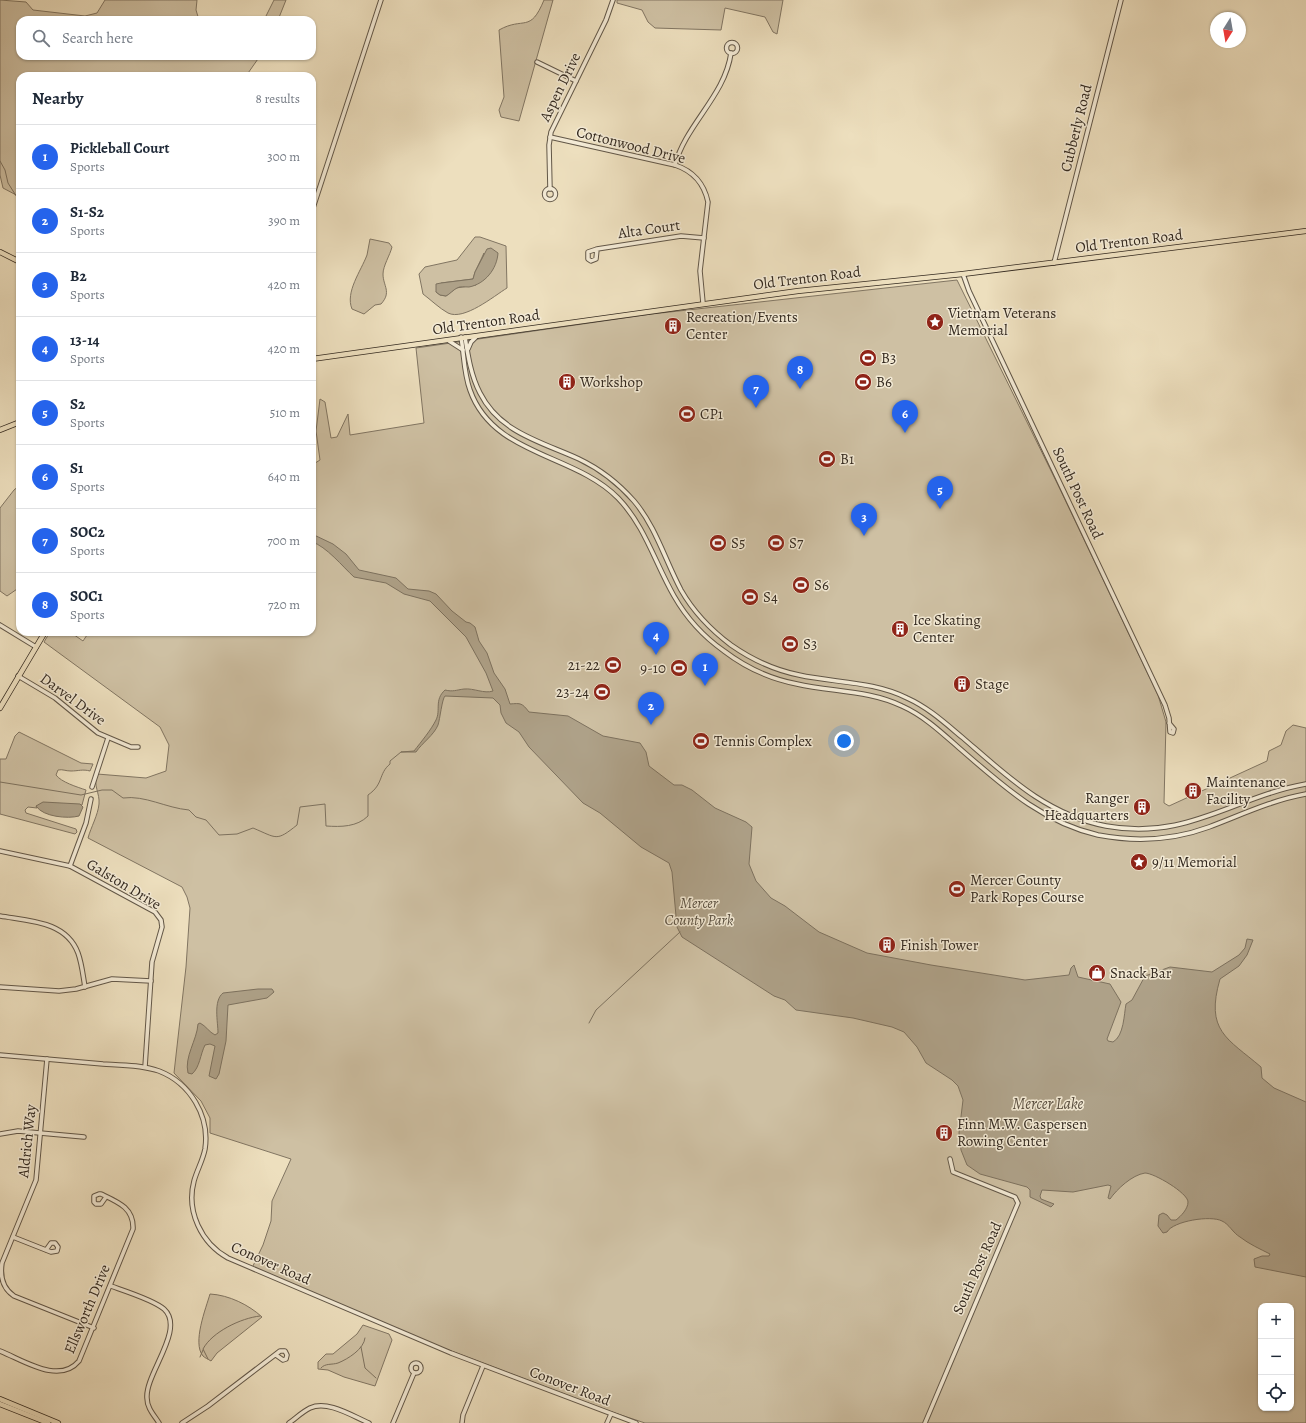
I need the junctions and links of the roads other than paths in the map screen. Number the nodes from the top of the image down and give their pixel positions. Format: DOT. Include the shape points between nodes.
graph roads {
  1 [pos="381,0"];
  2 [pos="612,0"];
  3 [pos="1121,0"];
  4 [pos="731,53"];
  5 [pos="537,62"];
  6 [pos="576,81"];
  7 [pos="550,137"];
  8 [pos="675,165"];
  9 [pos="550,189"];
  10 [pos="316,200"];
  11 [pos="1306,231"];
  12 [pos="704,238"];
  13 [pos="597,249"];
  14 [pos="0,252"];
  15 [pos="16,260"];
  16 [pos="1054,262"];
  17 [pos="963,274"];
  18 [pos="703,303"];
  19 [pos="479,335"];
  20 [pos="463,337"];
  21 [pos="446,340"];
  22 [pos="465,350"];
  23 [pos="316,357"];
  24 [pos="16,424"];
  25 [pos="0,430"];
  26 [pos="531,439"];
  27 [pos="528,448"];
  28 [pos="0,625"];
  29 [pos="16,635"];
  30 [pos="18,636"];
  31 [pos="43,636"];
  32 [pos="36,647"];
  33 [pos="18,676"];
  34 [pos="828,679"];
  35 [pos="827,689"];
  36 [pos="0,708"];
  37 [pos="1169,723"];
  38 [pos="959,734"];
  39 [pos="108,738"];
  40 [pos="952,742"];
  41 [pos="138,747"];
  42 [pos="1306,784"];
  43 [pos="92,787"];
  44 [pos="1306,794"];
  45 [pos="91,799"];
  46 [pos="0,851"];
  47 [pos="70,866"];
  48 [pos="0,916"];
  49 [pos="151,981"];
  50 [pos="0,987"];
  51 [pos="85,987"];
  52 [pos="0,1055"];
  53 [pos="46,1059"];
  54 [pos="145,1067"];
  55 [pos="40,1133"];
  56 [pos="0,1134"];
  57 [pos="84,1137"];
  58 [pos="950,1159"];
  59 [pos="106,1197"];
  60 [pos="13,1237"];
  61 [pos="46,1250"];
  62 [pos="111,1286"];
  63 [pos="94,1328"];
  64 [pos="0,1351"];
  65 [pos="276,1354"];
  66 [pos="483,1366"];
  67 [pos="414,1373"];
  68 [pos="0,1399"];
  69 [pos="0,1404"];
  70 [pos="611,1414"];
  71 [pos="48,1423"];
  72 [pos="58,1423"];
  73 [pos="159,1423"];
  74 [pos="182,1423"];
  75 [pos="289,1423"];
  76 [pos="369,1423"];
  77 [pos="394,1423"];
  78 [pos="462,1423"];
  79 [pos="607,1423"];
  80 [pos="636,1423"];
  81 [pos="925,1423"];
  1 -- 10 [label="street"];
  2 -- 6 [label="street, Aspen Drive" via="606,20"];
  3 -- 16 [label="street, Cubberly Road"];
  4 -- 8 [label="street" via="723,81 680,147"];
  5 -- 6 [label="street"];
  6 -- 7 [label="street, Aspen Drive"];
  7 -- 8 [label="street, Cottonwood Drive"];
  7 -- 9 [label="street, Aspen Drive"];
  8 -- 12 [label="street, Cottonwood Drive" via="690,172 699,180 705,191 708,208"];
  11 -- 16 [label="main road, Old Trenton Road"];
  12 -- 13 [label="street, Alta Court" via="681,236"];
  12 -- 18 [label="street, Cottonwood Drive" via="700,271"];
  14 -- 15 [label="main road"];
  16 -- 17 [label="main road, Old Trenton Road"];
  17 -- 18 [label="main road, Old Trenton Road"];
  17 -- 37 [label="street, South Post Road" via="1154,683"];
  18 -- 19 [label="main road, Old Trenton Road"];
  19 -- 20 [label="main road, Old Trenton Road"];
  19 -- 22 [label="street"];
  20 -- 21 [label="main road, Old Trenton Road"];
  20 -- 22 [label="street"];
  21 -- 22 [label="street"];
  21 -- 23 [label="main road, Old Trenton Road"];
  22 -- 26 [label="street" via="476,384 488,405 507,426"];
  22 -- 27 [label="street" via="468,385 478,408 501,433"];
  24 -- 25 [label="main road"];
  26 -- 27 [label="street"];
  26 -- 34 [label="street" via="589,464 625,492 652,528 690,604 725,640 754,659 776,668 801,676"];
  27 -- 35 [label="street" via="586,474 618,498 643,532 672,594 702,633 722,650 744,665 773,678"];
  28 -- 29 [label="street"];
  30 -- 32 [label="street"];
  31 -- 32 [label="main road"];
  32 -- 33 [label="main road"];
  33 -- 36 [label="main road"];
  33 -- 39 [label="street, Darvel Drive" via="55,698 91,729"];
  34 -- 35 [label="street"];
  34 -- 38 [label="street" via="873,685 901,695 927,709"];
  35 -- 40 [label="street" via="892,701 922,717"];
  38 -- 40 [label="street"];
  38 -- 42 [label="street" via="1018,786 1042,802 1076,818 1108,827 1146,829 1186,824 1276,791"];
  39 -- 41 [label="street, Darvel Drive" via="131,747"];
  39 -- 43 [label="street"];
  40 -- 44 [label="street" via="1012,794 1040,813 1072,827 1106,836 1146,839 1185,834 1274,802"];
  45 -- 47 [label="street" via="86,823"];
  46 -- 47 [label="street, Galston Drive"];
  47 -- 49 [label="street, Galston Drive" via="159,916 162,927 154,952"];
  48 -- 51 [label="street" via="43,923 65,934 78,953"];
  49 -- 51 [label="street" via="112,979"];
  49 -- 54 [label="street, Galston Drive"];
  50 -- 51 [label="street" via="59,991"];
  52 -- 53 [label="street, Conover Road"];
  53 -- 54 [label="street, Conover Road"];
  53 -- 55 [label="street, Aldrich Way"];
  54 -- 66 [label="street, Conover Road" via="180,1083 194,1099 201,1113 205,1144 194,1180 192,1201 200,1230 207,1242 216,1250 267,1275"];
  55 -- 56 [label="street" via="18,1131"];
  55 -- 57 [label="street"];
  55 -- 60 [label="street, Aldrich Way" via="36,1180"];
  58 -- 81 [label="street, South Post Road" via="953,1172 1015,1197 1018,1203"];
  59 -- 62 [label="street, Ellsworth Drive" via="125,1207 131,1215 133,1224 132,1233"];
  60 -- 61 [label="street"];
  60 -- 63 [label="street, Aldrich Way" via="1,1268 1,1278 7,1290 14,1296"];
  62 -- 63 [label="street, Ellsworth Drive"];
  62 -- 73 [label="street" via="160,1306 171,1320 171,1331 147,1393 149,1407"];
  63 -- 64 [label="street, Ellsworth Drive" via="79,1361 64,1372 50,1371"];
  65 -- 74 [label="street"];
  66 -- 70 [label="street, Conover Road"];
  66 -- 78 [label="street"];
  67 -- 77 [label="street"];
  68 -- 72 [label="main road"];
  69 -- 71 [label="main road"];
  70 -- 79 [label="street"];
  70 -- 80 [label="street, Conover Road"];
  75 -- 76 [label="street" via="307,1410 319,1406 329,1407"];
}
